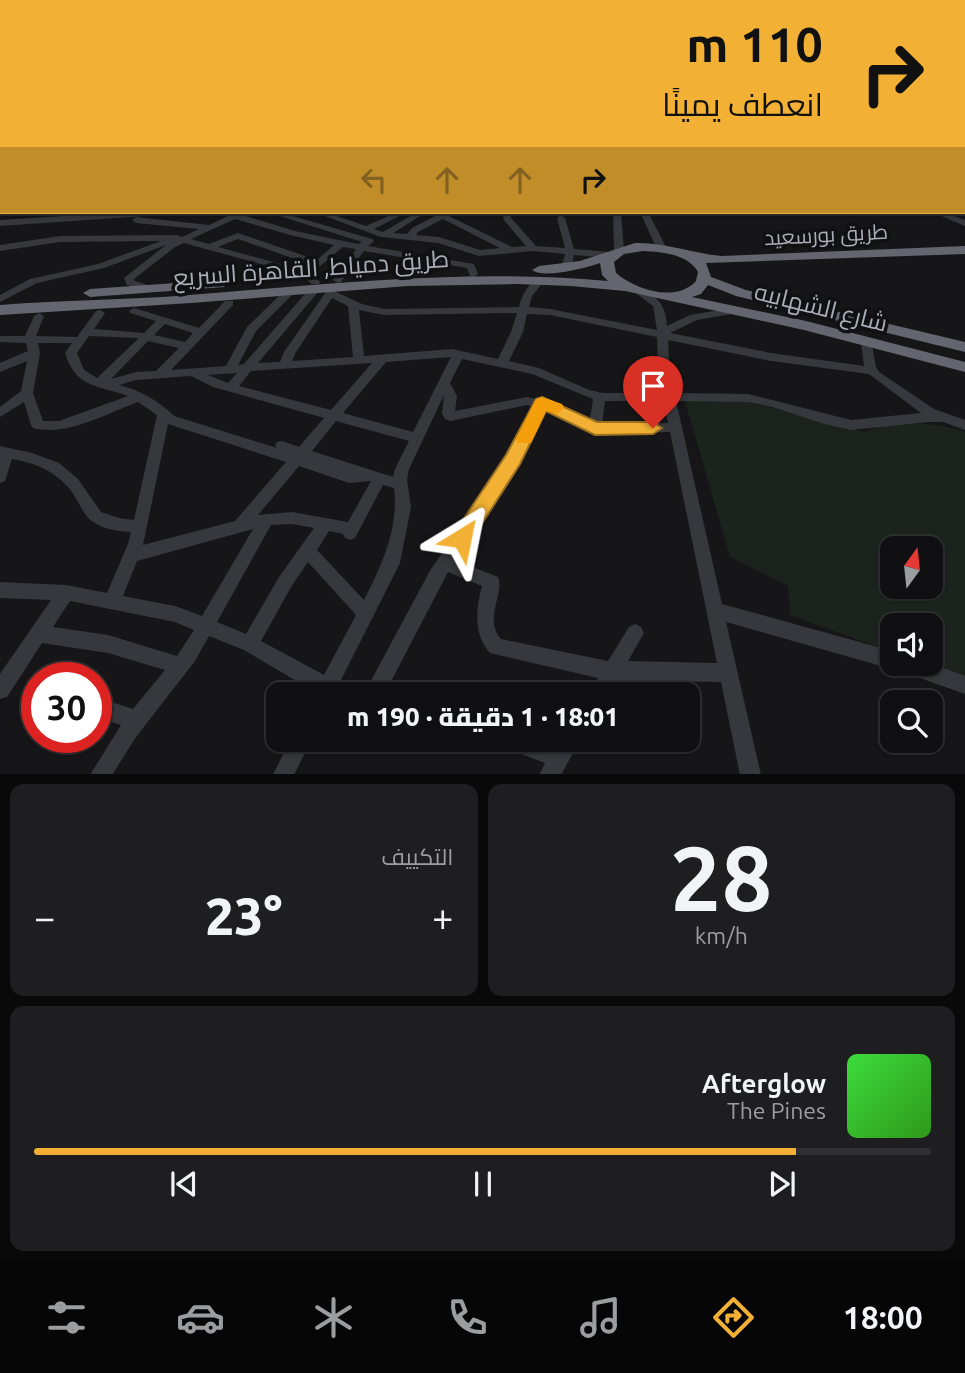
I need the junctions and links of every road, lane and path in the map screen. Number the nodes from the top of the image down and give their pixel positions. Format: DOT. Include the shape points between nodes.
graph roads {
  1 [pos="41,214"];
  2 [pos="74,214"];
  3 [pos="101,214"];
  4 [pos="144,214"];
  5 [pos="239,214"];
  6 [pos="278,214"];
  7 [pos="332,214"];
  8 [pos="399,214"];
  9 [pos="419,214"];
  10 [pos="439,214"];
  11 [pos="442,214"];
  12 [pos="506,214"];
  13 [pos="617,214"];
  14 [pos="645,214"];
  15 [pos="942,214"];
  16 [pos="67,218"];
  17 [pos="561,218"];
  18 [pos="31,220"];
  19 [pos="136,220"];
  20 [pos="965,221"];
  21 [pos="0,223"];
  22 [pos="210,228"];
  23 [pos="366,229"];
  24 [pos="384,235"];
  25 [pos="180,238"];
  26 [pos="409,238"];
  27 [pos="342,243"];
  28 [pos="212,246"];
  29 [pos="661,247"];
  30 [pos="0,248"];
  31 [pos="360,248"];
  32 [pos="533,248"];
  33 [pos="965,250"];
  34 [pos="513,251"];
  35 [pos="570,251"];
  36 [pos="614,253"];
  37 [pos="913,255"];
  38 [pos="883,256"];
  39 [pos="690,257"];
  40 [pos="965,257"];
  41 [pos="319,264"];
  42 [pos="566,269"];
  43 [pos="473,274"];
  44 [pos="704,277"];
  45 [pos="540,280"];
  46 [pos="312,282"];
  47 [pos="575,283"];
  48 [pos="334,287"];
  49 [pos="625,287"];
  50 [pos="150,289"];
  51 [pos="284,289"];
  52 [pos="641,293"];
  53 [pos="665,296"];
  54 [pos="0,303"];
  55 [pos="229,303"];
  56 [pos="354,305"];
  57 [pos="524,310"];
  58 [pos="738,310"];
  59 [pos="134,311"];
  60 [pos="100,313"];
  61 [pos="39,316"];
  62 [pos="0,319"];
  63 [pos="164,319"];
  64 [pos="201,332"];
  65 [pos="661,333"];
  66 [pos="81,336"];
  67 [pos="0,339"];
  68 [pos="31,339"];
  69 [pos="144,340"];
  70 [pos="127,341"];
  71 [pos="867,342"];
  72 [pos="157,345"];
  73 [pos="187,346"];
  74 [pos="960,348"];
  75 [pos="34,353"];
  76 [pos="458,354"];
  77 [pos="383,357"];
  78 [pos="359,359"];
  79 [pos="965,359"];
  80 [pos="939,361"];
  81 [pos="502,363"];
  82 [pos="285,365"];
  83 [pos="965,367"];
  84 [pos="0,368"];
  85 [pos="247,368"];
  86 [pos="230,369"];
  87 [pos="872,371"];
  88 [pos="192,372"];
  89 [pos="159,374"];
  90 [pos="444,383"];
  91 [pos="101,385"];
  92 [pos="230,388"];
  93 [pos="27,394"];
  94 [pos="139,397"];
  95 [pos="599,397"];
  96 [pos="669,397"];
  97 [pos="542,403"];
  98 [pos="0,413"];
  99 [pos="164,413"];
  100 [pos="334,415"];
  101 [pos="941,418"];
  102 [pos="965,425"];
  103 [pos="676,427"];
  104 [pos="595,429"];
  105 [pos="417,438"];
  106 [pos="4,452"];
  107 [pos="299,456"];
  108 [pos="0,477"];
  109 [pos="373,477"];
  110 [pos="401,485"];
  111 [pos="267,519"];
  112 [pos="326,524"];
  113 [pos="241,525"];
  114 [pos="140,527"];
  115 [pos="307,550"];
  116 [pos="132,555"];
  117 [pos="444,563"];
  118 [pos="0,590"];
  119 [pos="66,593"];
  120 [pos="112,601"];
  121 [pos="717,611"];
  122 [pos="366,614"];
  123 [pos="207,625"];
  124 [pos="635,633"];
  125 [pos="38,634"];
  126 [pos="250,644"];
  127 [pos="880,657"];
  128 [pos="181,666"];
  129 [pos="612,671"];
  130 [pos="730,673"];
  131 [pos="940,676"];
  132 [pos="311,682"];
  133 [pos="331,682"];
  134 [pos="381,682"];
  135 [pos="606,682"];
  136 [pos="965,685"];
  137 [pos="0,690"];
  138 [pos="112,712"];
  139 [pos="136,720"];
  140 [pos="295,752"];
  141 [pos="101,774"];
  142 [pos="284,774"];
  143 [pos="751,774"];
  1 -- 18 [label="street"];
  2 -- 16 [label="street"];
  3 -- 16 [label="street"];
  4 -- 19 [label="street"];
  5 -- 22 [label="street"];
  5 -- 27 [label="street" via="293,234"];
  6 -- 31 [label="street" via="369,240"];
  7 -- 23 [label="street"];
  8 -- 23 [label="street"];
  9 -- 24 [label="street"];
  10 -- 26 [label="street"];
  11 -- 34 [label="street"];
  12 -- 32 [label="street"];
  13 -- 36 [label="street"];
  14 -- 29 [label="street"];
  15 -- 20 [label="street"];
  16 -- 18 [label="street"];
  17 -- 35 [label="street"];
  18 -- 21 [label="street"];
  19 -- 22 [label="street"];
  22 -- 25 [label="street"];
  23 -- 24 [label="street"];
  24 -- 26 [label="street"];
  25 -- 28 [label="street"];
  25 -- 30 [label="street" via="60,239"];
  25 -- 50 [label="street" via="130,276 131,283"];
  25 -- 54 [label="street" via="101,266 34,281"];
  26 -- 34 [label="street" via="439,240 480,253"];
  27 -- 31 [label="street"];
  27 -- 41 [label="street"];
  28 -- 41 [label="street" via="240,237"];
  28 -- 46 [label="street"];
  29 -- 36 [label="highway, طريق دمياط, القاهرة السريع"];
  29 -- 39 [label="highway, طريق بورسعيد"];
  31 -- 43 [label="street" via="465,265 473,268"];
  31 -- 48 [label="street"];
  32 -- 34 [label="street"];
  32 -- 35 [label="street"];
  33 -- 37 [label="highway, طريق بورسعيد"];
  35 -- 36 [label="street"];
  35 -- 42 [label="street"];
  36 -- 42 [label="highway, طريق دمياط, القاهرة السريع"];
  36 -- 49 [label="highway" via="607,270"];
  37 -- 38 [label="highway, طريق بورسعيد"];
  37 -- 40 [label="highway, طريق بورسعيد"];
  38 -- 39 [label="highway, طريق بورسعيد"];
  38 -- 44 [label="highway, طريق بورسعيد" via="732,267"];
  39 -- 44 [label="highway"];
  41 -- 46 [label="street"];
  42 -- 43 [label="highway, طريق دمياط, القاهرة السريع"];
  42 -- 47 [label="highway" via="582,274"];
  43 -- 48 [label="highway, طريق دمياط, القاهرة السريع"];
  44 -- 53 [label="highway, طريق بورسعيد" via="692,291"];
  44 -- 74 [label="highway, شارع الشهابيه" via="741,293"];
  45 -- 47 [label="highway, طريق دمياط, القاهرة السريع"];
  45 -- 48 [label="highway, طريق دمياط, القاهرة السريع"];
  45 -- 57 [label="street" via="527,295"];
  46 -- 48 [label="highway, طريق دمياط, القاهرة السريع"];
  46 -- 51 [label="highway, طريق دمياط, القاهرة السريع"];
  46 -- 85 [label="street"];
  47 -- 49 [label="highway, طريق دمياط, القاهرة السريع"];
  48 -- 56 [label="street"];
  48 -- 82 [label="street"];
  49 -- 52 [label="highway, طريق دمياط, القاهرة السريع"];
  50 -- 51 [label="highway" via="249,282"];
  50 -- 54 [label="highway"];
  51 -- 54 [label="highway, طريق دمياط, القاهرة السريع" via="144,303"];
  51 -- 55 [label="highway" via="261,299"];
  51 -- 86 [label="street" via="251,329"];
  52 -- 53 [label="highway, شارع الشهابيه"];
  52 -- 65 [label="street" via="660,308"];
  53 -- 58 [label="highway, شارع الشهابيه"];
  55 -- 59 [label="highway"];
  55 -- 64 [label="street"];
  56 -- 57 [label="street" via="390,312"];
  56 -- 78 [label="street"];
  57 -- 65 [label="street"];
  57 -- 81 [label="street"];
  58 -- 65 [label="street" via="694,317"];
  58 -- 71 [label="highway, شارع الشهابيه"];
  59 -- 60 [label="highway"];
  59 -- 63 [label="street"];
  60 -- 61 [label="highway"];
  60 -- 66 [label="street"];
  61 -- 62 [label="highway"];
  61 -- 68 [label="street"];
  63 -- 64 [label="street"];
  63 -- 69 [label="street"];
  64 -- 73 [label="street"];
  65 -- 87 [label="street" via="771,357"];
  65 -- 96 [label="street"];
  66 -- 68 [label="street"];
  66 -- 69 [label="street"];
  66 -- 91 [label="street" via="72,348 73,360 87,379"];
  67 -- 68 [label="street"];
  68 -- 75 [label="street"];
  69 -- 70 [label="street"];
  69 -- 72 [label="street"];
  69 -- 73 [label="street"];
  69 -- 91 [label="street"];
  71 -- 80 [label="highway, شارع الشهابيه"];
  71 -- 87 [label="street"];
  73 -- 89 [label="street"];
  75 -- 84 [label="street"];
  75 -- 93 [label="street"];
  76 -- 77 [label="street"];
  76 -- 81 [label="street"];
  76 -- 90 [label="street"];
  77 -- 78 [label="street"];
  77 -- 100 [label="street"];
  78 -- 82 [label="street"];
  79 -- 80 [label="highway"];
  80 -- 83 [label="highway, شارع الشهابيه"];
  81 -- 95 [label="street" via="548,375"];
  82 -- 85 [label="street"];
  85 -- 86 [label="street"];
  85 -- 92 [label="street"];
  86 -- 88 [label="street"];
  87 -- 101 [label="street"];
  88 -- 89 [label="street"];
  88 -- 92 [label="street"];
  89 -- 91 [label="street"];
  90 -- 97 [label="street" via="451,396 450,416 516,401"];
  90 -- 105 [label="street"];
  91 -- 94 [label="street"];
  92 -- 100 [label="street"];
  93 -- 94 [label="street" via="38,425 45,427 60,426"];
  93 -- 98 [label="street"];
  94 -- 99 [label="street"];
  95 -- 96 [label="street"];
  95 -- 104 [label="street"];
  96 -- 101 [label="street" via="756,399 848,424"];
  96 -- 103 [label="street"];
  97 -- 104 [label="street"];
  97 -- 117 [label="street" via="507,470"];
  99 -- 107 [label="street" via="169,419"];
  99 -- 114 [label="street"];
  100 -- 105 [label="street"];
  100 -- 107 [label="street"];
  101 -- 102 [label="street"];
  103 -- 104 [label="street"];
  103 -- 121 [label="street"];
  105 -- 110 [label="street" via="402,469"];
  106 -- 108 [label="street"];
  106 -- 114 [label="street" via="60,470 104,523"];
  107 -- 109 [label="street" via="349,477"];
  107 -- 113 [label="street"];
  109 -- 110 [label="street"];
  109 -- 112 [label="street" via="350,532"];
  110 -- 122 [label="street" via="404,507 394,557"];
  111 -- 112 [label="street"];
  111 -- 113 [label="street"];
  111 -- 123 [label="street"];
  112 -- 115 [label="street"];
  113 -- 116 [label="street"];
  114 -- 116 [label="street"];
  115 -- 122 [label="street"];
  115 -- 126 [label="street"];
  116 -- 120 [label="street"];
  117 -- 129 [label="street" via="492,582 487,634 493,645"];
  117 -- 134 [label="street"];
  118 -- 119 [label="street"];
  119 -- 120 [label="street"];
  119 -- 125 [label="street"];
  120 -- 123 [label="street"];
  121 -- 127 [label="street"];
  121 -- 130 [label="street"];
  122 -- 133 [label="street"];
  123 -- 126 [label="street"];
  123 -- 128 [label="street"];
  124 -- 129 [label="street"];
  125 -- 128 [label="street" via="108,644"];
  125 -- 137 [label="street"];
  126 -- 132 [label="street"];
  128 -- 139 [label="street"];
  129 -- 130 [label="street"];
  129 -- 135 [label="street"];
  130 -- 143 [label="street"];
  131 -- 136 [label="street"];
  138 -- 139 [label="street"];
  139 -- 141 [label="street"];
  140 -- 142 [label="street"];
}
